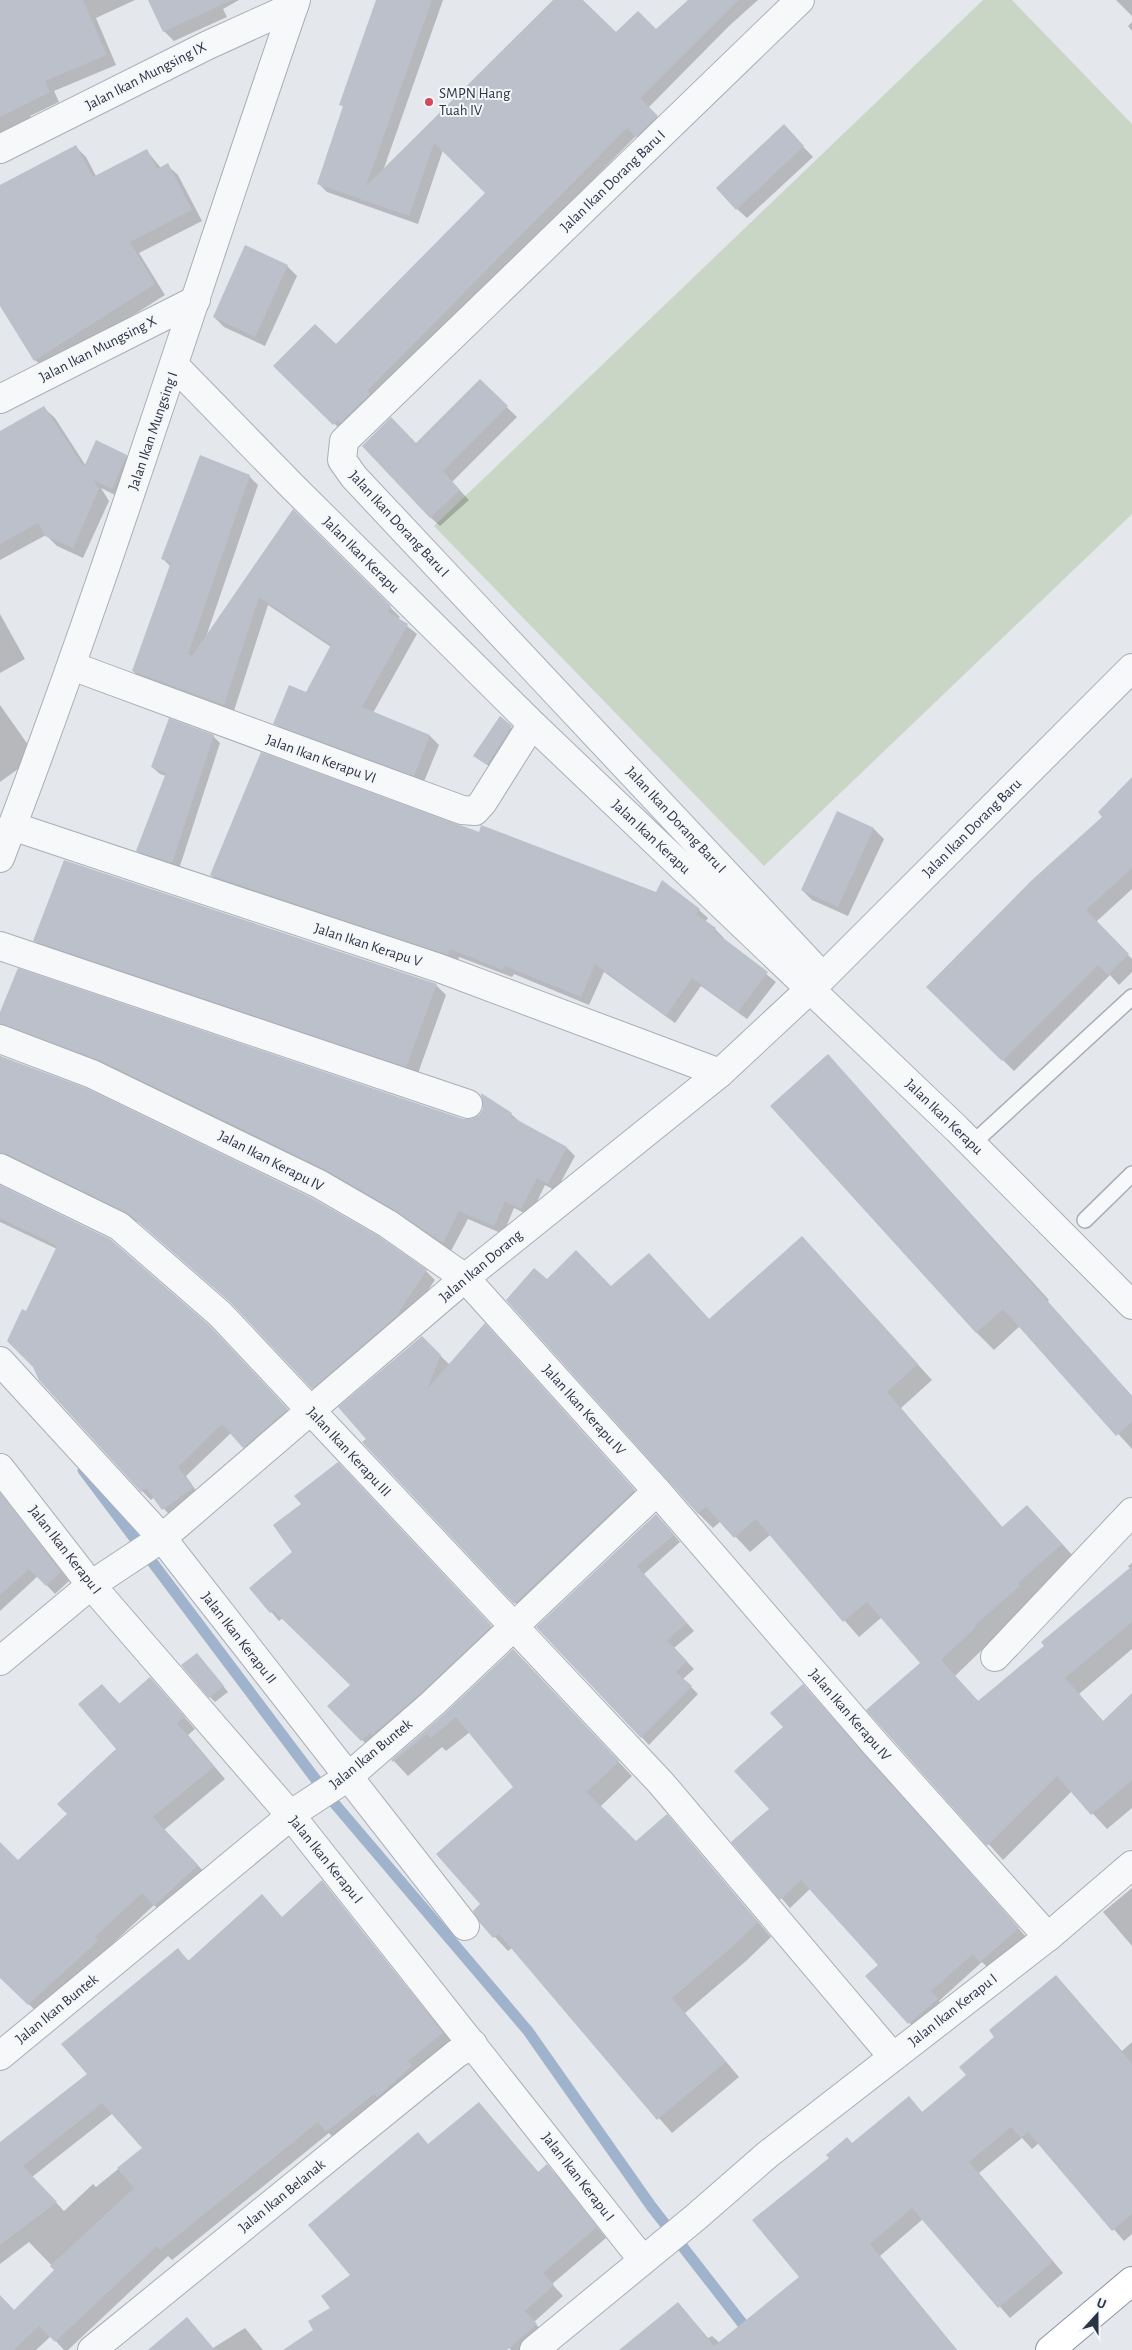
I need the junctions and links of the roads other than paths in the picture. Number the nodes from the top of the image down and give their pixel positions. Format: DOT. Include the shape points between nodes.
graph roads {
  1 [pos="800,0"];
  2 [pos="295,3"];
  3 [pos="0,149"];
  4 [pos="196,300"];
  5 [pos="175,366"];
  6 [pos="0,399"];
  7 [pos="72,666"];
  8 [pos="1132,668"];
  9 [pos="532,724"];
  10 [pos="12,826"];
  11 [pos="0,858"];
  12 [pos="0,946"];
  13 [pos="817,982"];
  14 [pos="1132,997"];
  15 [pos="0,1039"];
  16 [pos="720,1073"];
  17 [pos="468,1104"];
  18 [pos="972,1144"];
  19 [pos="0,1168"];
  20 [pos="1132,1174"];
  21 [pos="1085,1220"];
  22 [pos="465,1278"];
  23 [pos="1132,1305"];
  24 [pos="0,1361"];
  25 [pos="312,1412"];
  26 [pos="0,1468"];
  27 [pos="657,1491"];
  28 [pos="1132,1512"];
  29 [pos="157,1542"];
  30 [pos="101,1578"];
  31 [pos="512,1627"];
  32 [pos="995,1657"];
  33 [pos="0,1660"];
  34 [pos="340,1782"];
  35 [pos="295,1813"];
  36 [pos="1132,1865"];
  37 [pos="465,1926"];
  38 [pos="1048,1937"];
  39 [pos="473,2044"];
  40 [pos="0,2056"];
  41 [pos="893,2057"];
  42 [pos="646,2258"];
  43 [pos="1132,2281"];
  44 [pos="92,2350"];
  45 [pos="534,2350"];
  46 [pos="1050,2350"];
  1 -- 13 [label="street, Jalan Ikan Dorang Baru I" via="344,441 342,460 354,477"];
  2 -- 3 [label="street, Jalan Ikan Mungsing IX"];
  2 -- 4 [label="street, Jalan Ikan Mungsing I"];
  4 -- 5 [label="street, Jalan Ikan Mungsing I"];
  4 -- 6 [label="street, Jalan Ikan Mungsing X"];
  5 -- 7 [label="street, Jalan Ikan Mungsing I"];
  5 -- 9 [label="street, Jalan Ikan Kerapu"];
  7 -- 9 [label="street, Jalan Ikan Kerapu VI" via="462,810 475,811 483,802"];
  7 -- 10 [label="street, Jalan Ikan Mungsing I"];
  8 -- 13 [label="street, Jalan Ikan Dorang Baru"];
  9 -- 13 [label="street, Jalan Ikan Kerapu"];
  10 -- 11 [label="street, Jalan Ikan Mungsing I"];
  10 -- 16 [label="street, Jalan Ikan Kerapu V" via="439,968"];
  12 -- 17 [label="street"];
  13 -- 16 [label="street, Jalan Ikan Dorang"];
  13 -- 18 [label="street, Jalan Ikan Kerapu"];
  14 -- 18 [label="lane"];
  15 -- 22 [label="street, Jalan Ikan Kerapu IV" via="92,1074 319,1184 388,1224"];
  16 -- 22 [label="street, Jalan Ikan Dorang"];
  18 -- 23 [label="street, Jalan Ikan Kerapu"];
  19 -- 25 [label="street, Jalan Ikan Kerapu III" via="119,1226 220,1314"];
  20 -- 21 [label="lane"];
  22 -- 25 [label="street, Jalan Ikan Dorang"];
  22 -- 27 [label="street, Jalan Ikan Kerapu IV"];
  24 -- 29 [label="street, Jalan Ikan Kerapu II"];
  25 -- 29 [label="street, Jalan Ikan Dorang"];
  25 -- 31 [label="street, Jalan Ikan Kerapu III"];
  26 -- 30 [label="street, Jalan Ikan Kerapu I"];
  27 -- 31 [label="street, Jalan Ikan Buntek"];
  27 -- 38 [label="street, Jalan Ikan Kerapu IV" via="877,1746"];
  28 -- 32 [label="street"];
  29 -- 30 [label="street, Jalan Ikan Dorang"];
  29 -- 34 [label="street, Jalan Ikan Kerapu II"];
  30 -- 33 [label="street"];
  30 -- 35 [label="street, Jalan Ikan Kerapu I"];
  31 -- 34 [label="street, Jalan Ikan Buntek" via="432,1704"];
  31 -- 41 [label="street, Jalan Ikan Kerapu III" via="661,1783"];
  34 -- 35 [label="street, Jalan Ikan Buntek"];
  34 -- 37 [label="street, Jalan Ikan Kerapu II"];
  35 -- 39 [label="street, Jalan Ikan Kerapu I"];
  35 -- 40 [label="street, Jalan Ikan Buntek"];
  36 -- 38 [label="street, Jalan Ikan Kerapu I"];
  38 -- 41 [label="street, Jalan Ikan Kerapu I"];
  39 -- 42 [label="street, Jalan Ikan Kerapu I"];
  39 -- 44 [label="street, Jalan Ikan Belanak" via="456,2054"];
  41 -- 42 [label="street, Jalan Ikan Kerapu I" via="767,2155"];
  42 -- 45 [label="street, Jalan Ikan Kerapu I"];
  43 -- 46 [label="highway"];
}
